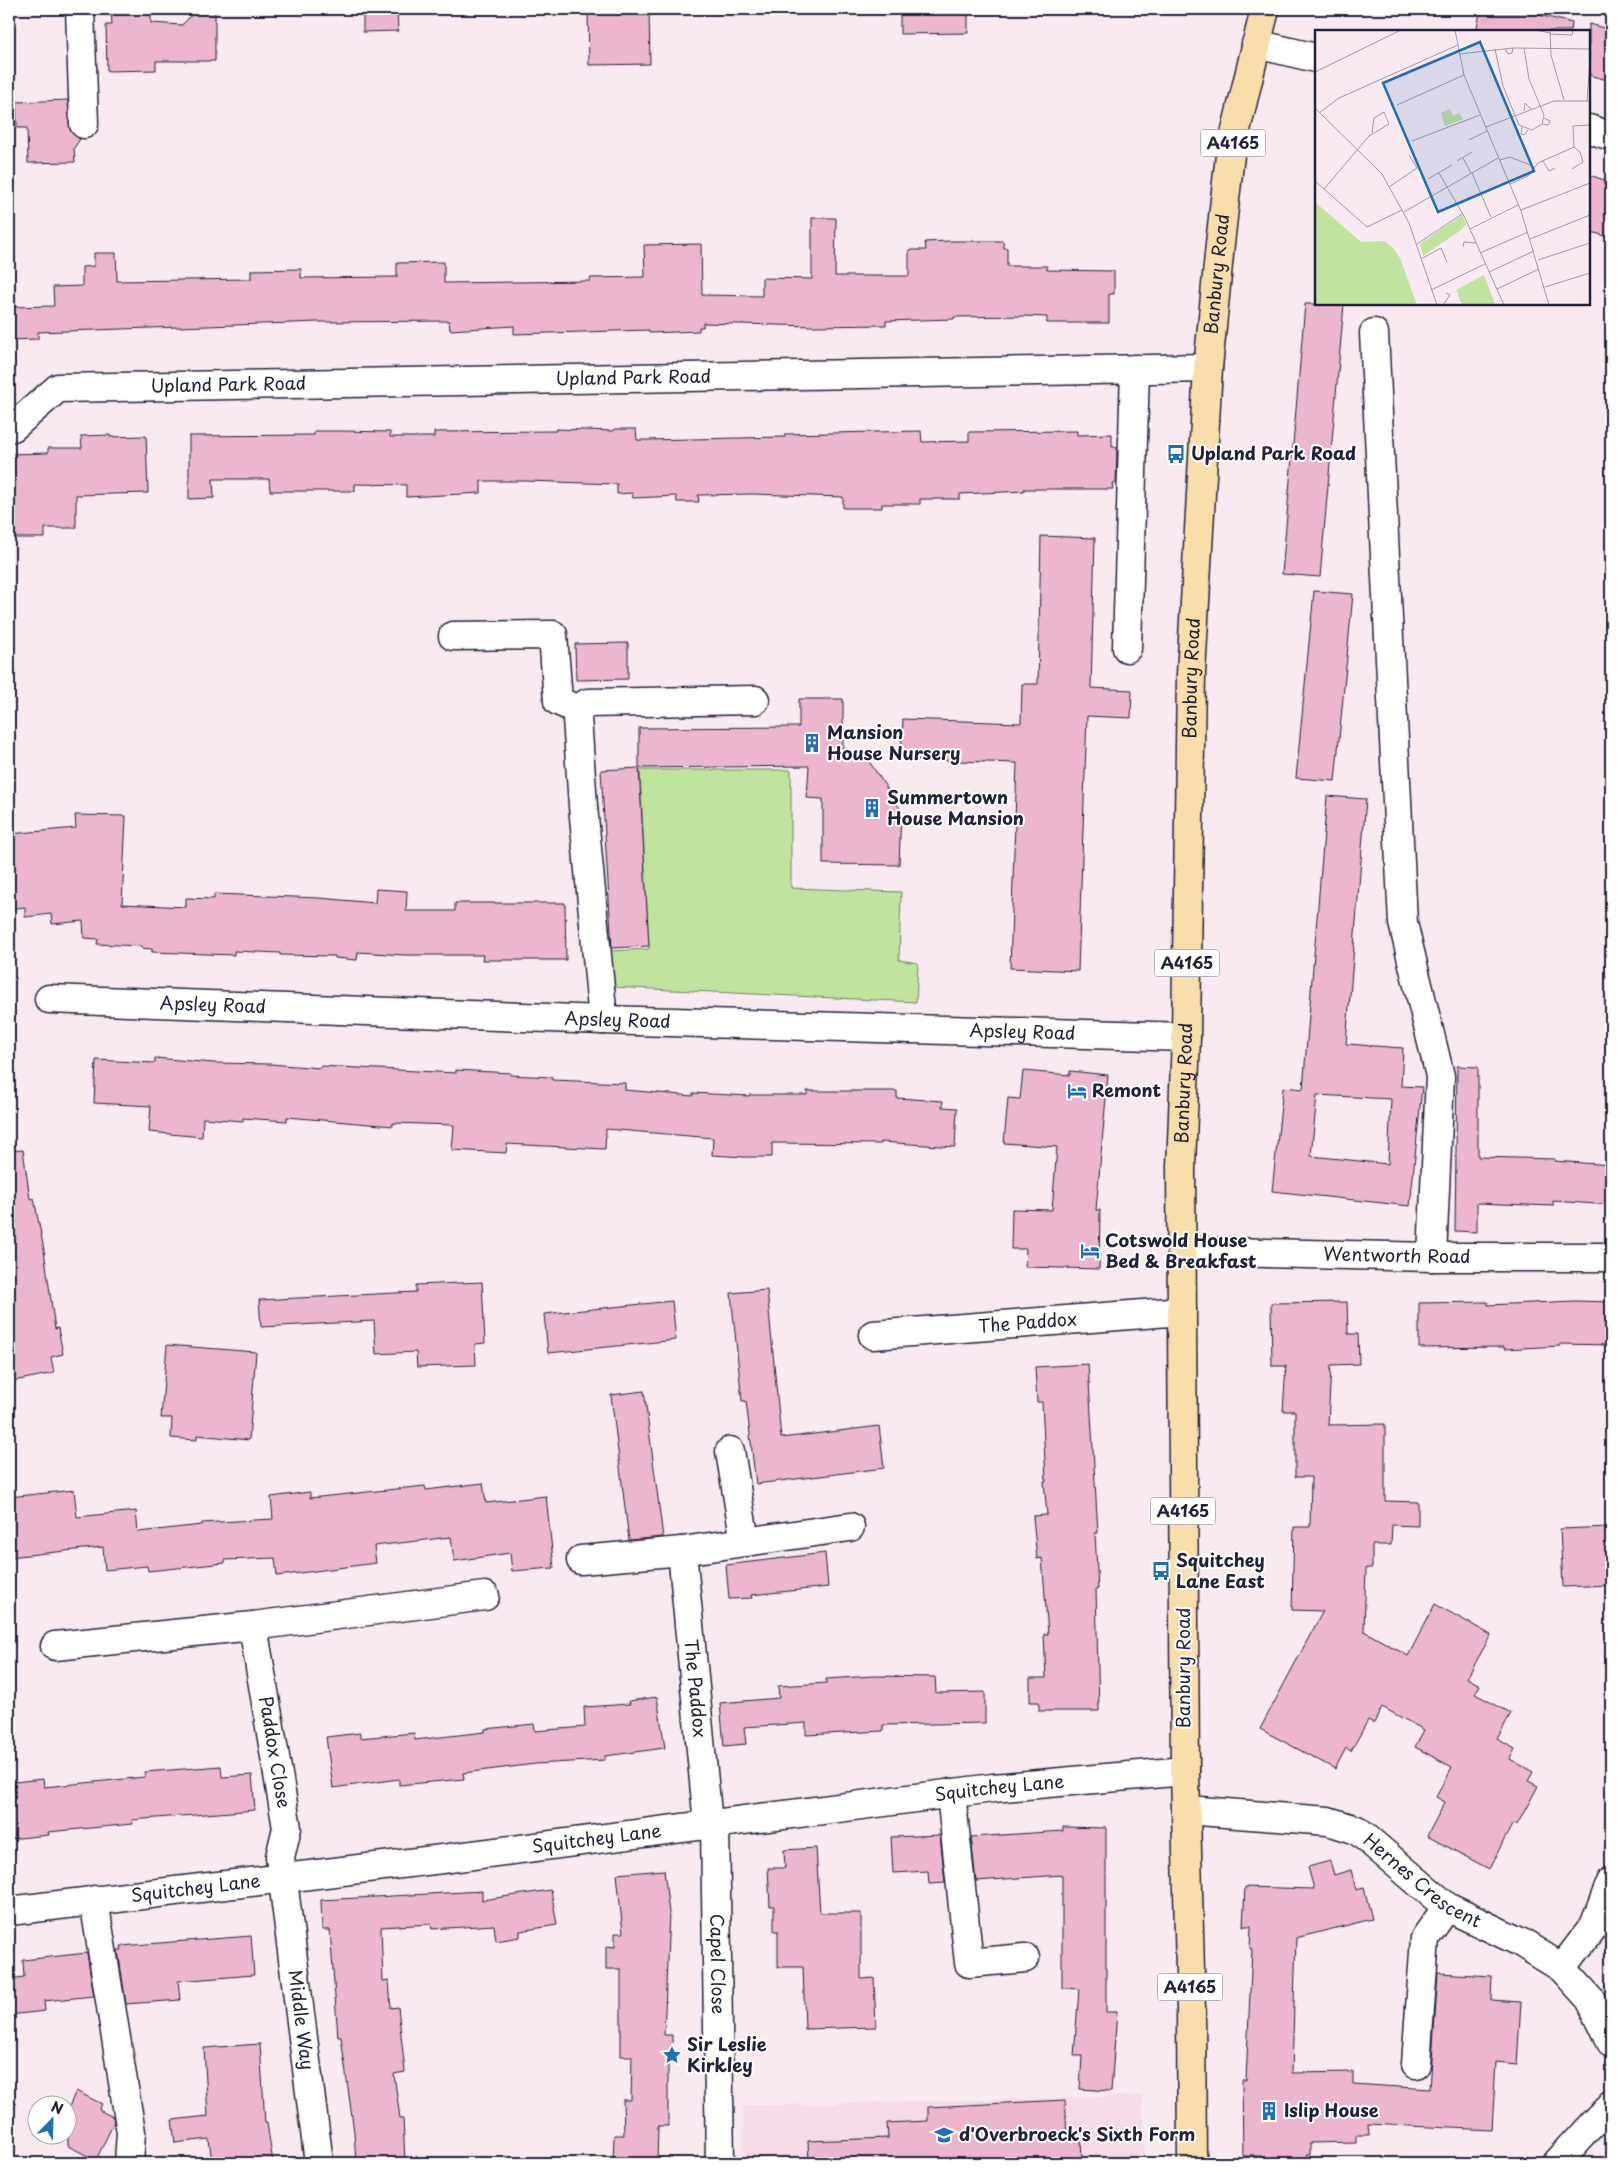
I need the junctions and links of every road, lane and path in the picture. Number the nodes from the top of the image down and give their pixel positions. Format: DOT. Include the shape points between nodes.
graph roads {
  1 [pos="80,9"];
  2 [pos="1265,9"];
  3 [pos="1256,44"];
  4 [pos="1315,58"];
  5 [pos="84,124"];
  6 [pos="1590,129"];
  7 [pos="1611,136"];
  8 [pos="1374,333"];
  9 [pos="1208,368"];
  10 [pos="1135,369"];
  11 [pos="12,427"];
  12 [pos="453,636"];
  13 [pos="1127,648"];
  14 [pos="755,700"];
  15 [pos="578,710"];
  16 [pos="49,999"];
  17 [pos="604,1020"];
  18 [pos="1186,1037"];
  19 [pos="1182,1251"];
  20 [pos="1432,1257"];
  21 [pos="1611,1257"];
  22 [pos="1182,1311"];
  23 [pos="873,1335"];
  24 [pos="730,1451"];
  25 [pos="850,1527"];
  26 [pos="745,1542"];
  27 [pos="682,1551"];
  28 [pos="581,1560"];
  29 [pos="485,1596"];
  30 [pos="253,1626"];
  31 [pos="54,1646"];
  32 [pos="1185,1770"];
  33 [pos="952,1793"];
  34 [pos="1187,1810"];
  35 [pos="711,1824"];
  36 [pos="283,1877"];
  37 [pos="1611,1882"];
  38 [pos="94,1900"];
  39 [pos="1447,1907"];
  40 [pos="9,1912"];
  41 [pos="1025,1958"];
  42 [pos="1562,1968"];
  43 [pos="1611,2042"];
  44 [pos="1416,2064"];
  45 [pos="1611,2107"];
  46 [pos="129,2163"];
  47 [pos="319,2163"];
  48 [pos="720,2163"];
  49 [pos="1192,2163"];
  50 [pos="1557,2163"];
  1 -- 5 [label="street"];
  2 -- 3 [label="main road, Banbury Road / A4165"];
  3 -- 4 [label="street"];
  3 -- 9 [label="main road, Banbury Road / A4165" via="1230,155"];
  6 -- 7 [label="street"];
  8 -- 20 [label="street" via="1403,923 1440,1076"];
  9 -- 10 [label="street, Upland Park Road"];
  9 -- 18 [label="main road, Banbury Road / A4165" via="1191,674"];
  10 -- 11 [label="street, Upland Park Road" via="58,388"];
  10 -- 13 [label="street"];
  12 -- 15 [label="street" via="552,635 558,701"];
  14 -- 15 [label="street" via="587,703"];
  15 -- 17 [label="street" via="583,806"];
  16 -- 17 [label="street, Apsley Road"];
  17 -- 18 [label="street, Apsley Road"];
  18 -- 19 [label="main road, Banbury Road / A4165" via="1181,1167"];
  19 -- 20 [label="street, Wentworth Road"];
  19 -- 22 [label="main road, Banbury Road / A4165"];
  20 -- 21 [label="street, Wentworth Road"];
  22 -- 23 [label="street, The Paddox"];
  22 -- 32 [label="main road, Banbury Road / A4165"];
  24 -- 26 [label="street"];
  25 -- 26 [label="street"];
  26 -- 27 [label="street"];
  27 -- 28 [label="street"];
  27 -- 35 [label="street, The Paddox"];
  29 -- 30 [label="street"];
  30 -- 31 [label="street"];
  30 -- 36 [label="street, Paddox Close" via="287,1828 280,1857"];
  32 -- 33 [label="street, Squitchey Lane"];
  32 -- 34 [label="main road, Banbury Road / A4165"];
  33 -- 35 [label="street, Squitchey Lane"];
  33 -- 41 [label="street" via="969,1963"];
  34 -- 39 [label="street, Hernes Crescent" via="1328,1821 1357,1830"];
  34 -- 49 [label="main road, Banbury Road / A4165"];
  35 -- 36 [label="street, Squitchey Lane"];
  35 -- 48 [label="street, Capel Close"];
  36 -- 38 [label="street, Squitchey Lane"];
  36 -- 47 [label="street, Middle Way"];
  37 -- 42 [label="street" via="1594,1926"];
  38 -- 40 [label="street, Squitchey Lane"];
  38 -- 46 [label="street" via="132,2132"];
  39 -- 42 [label="street, Hernes Crescent" via="1520,1942"];
  39 -- 44 [label="street" via="1424,1938"];
  42 -- 43 [label="street, Hernes Crescent" via="1590,1999"];
  45 -- 50 [label="street"];
}
